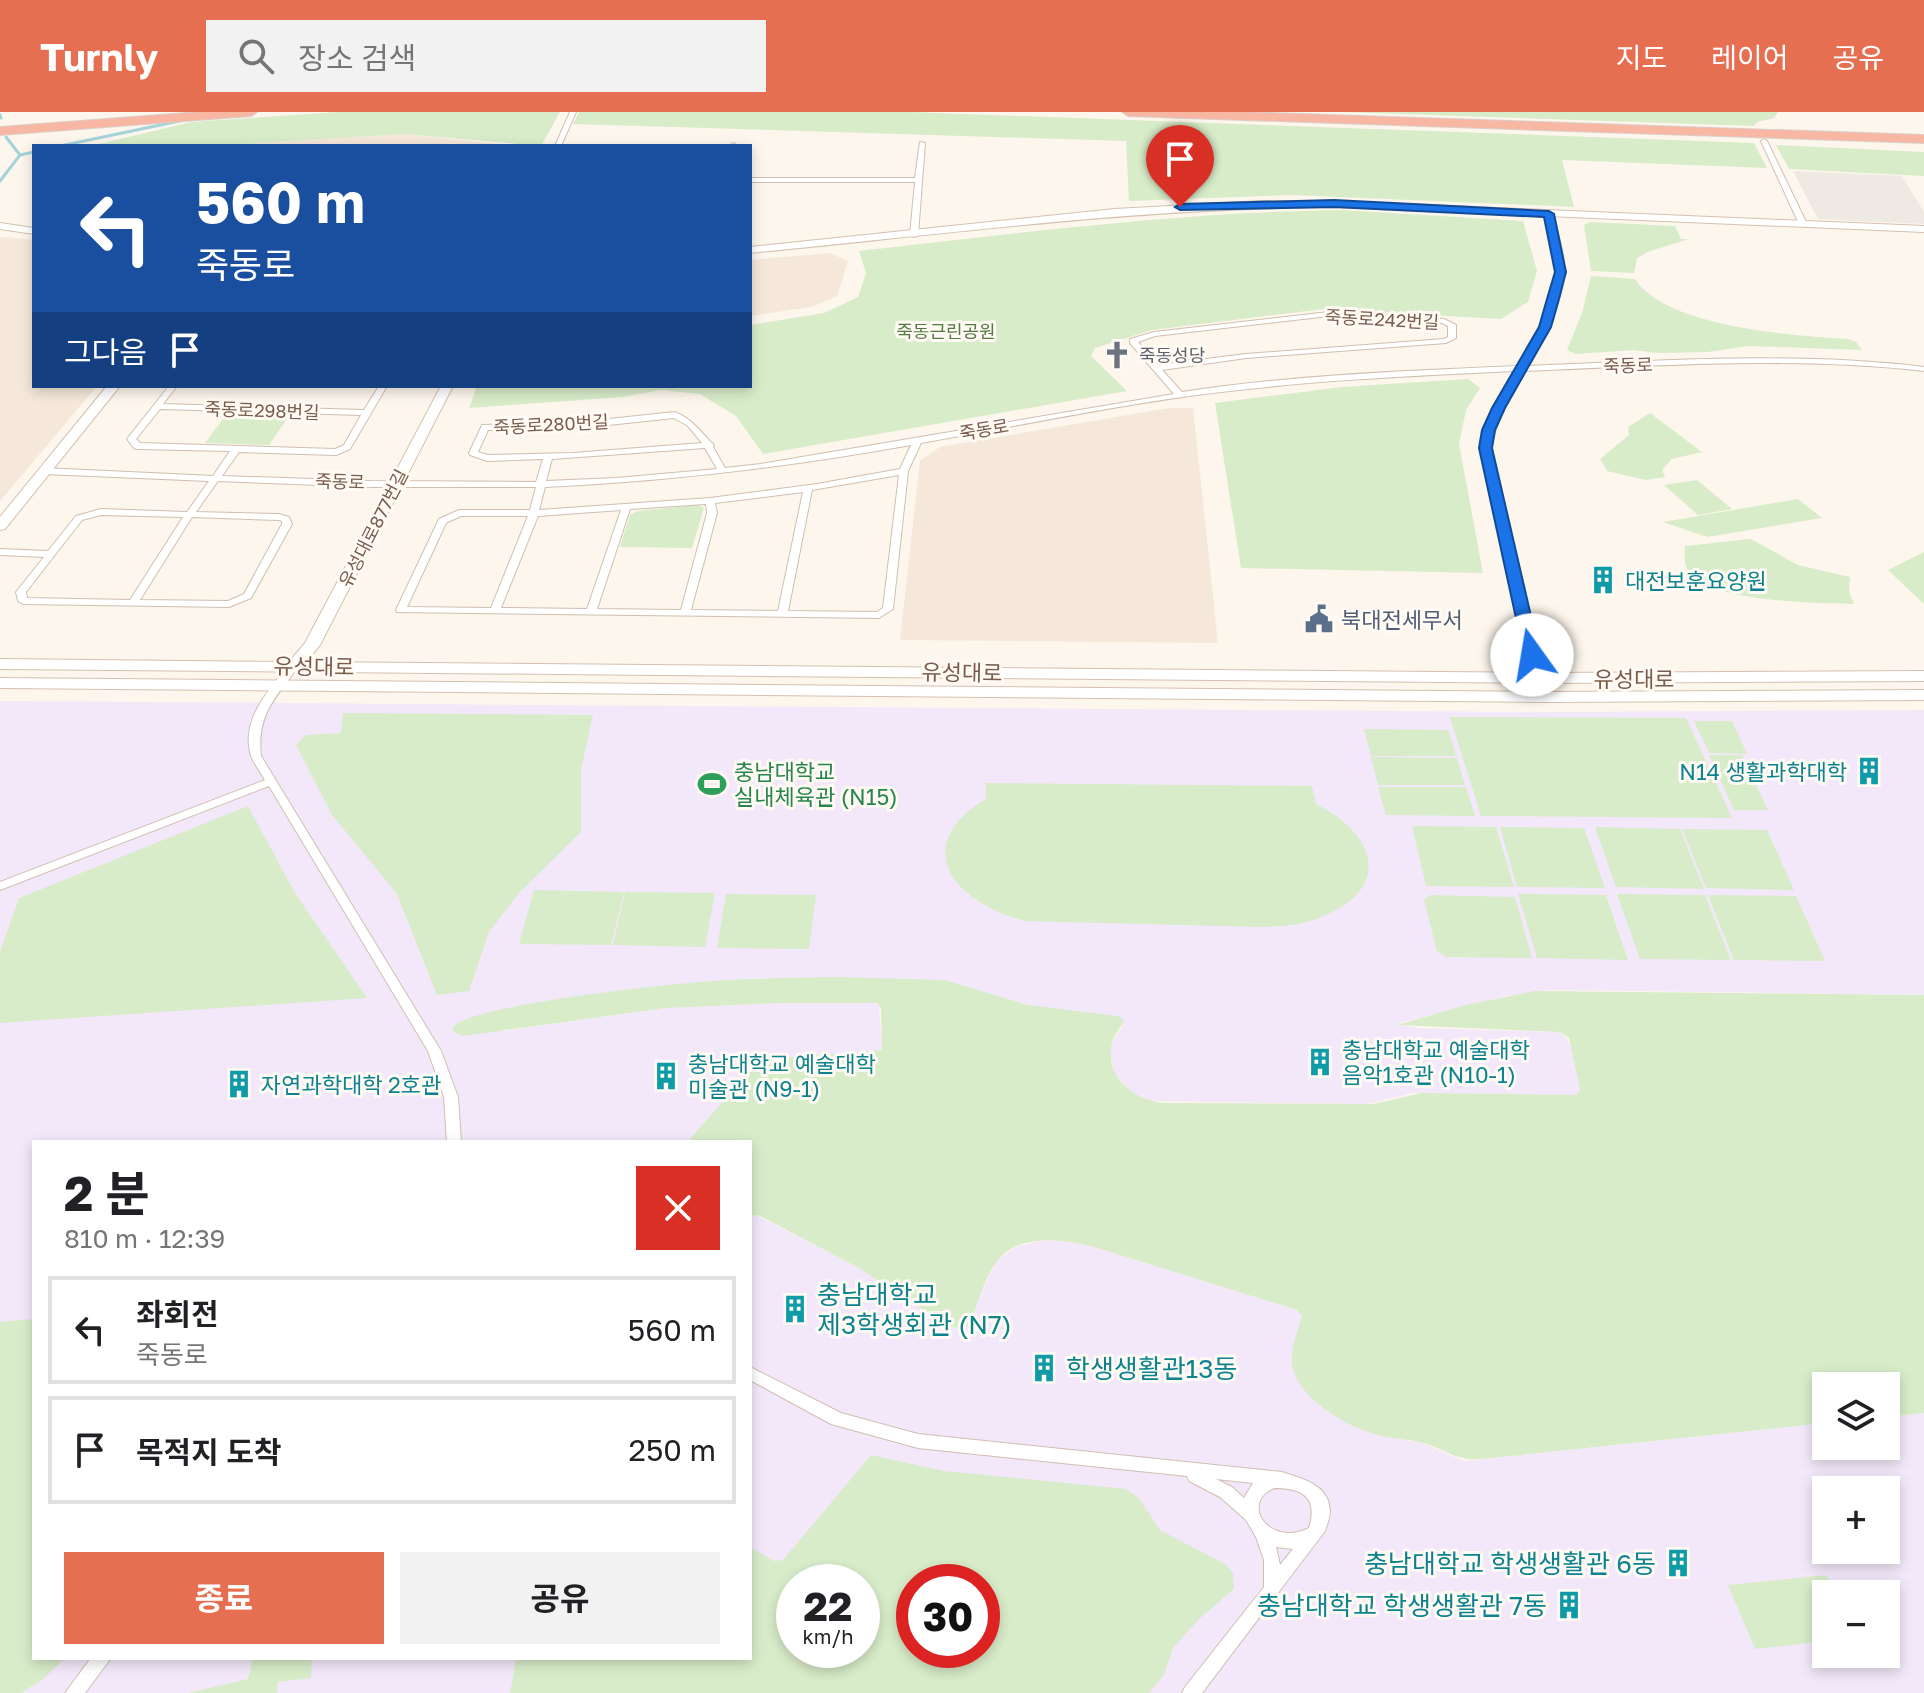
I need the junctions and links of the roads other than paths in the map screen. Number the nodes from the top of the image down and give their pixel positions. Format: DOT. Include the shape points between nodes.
graph roads {
  1 [pos="193,112"];
  2 [pos="251,112"];
  3 [pos="573,112"];
  4 [pos="1128,112"];
  5 [pos="1237,112"];
  6 [pos="121,120"];
  7 [pos="0,128"];
  8 [pos="1924,137"];
  9 [pos="1764,141"];
  10 [pos="922,143"];
  11 [pos="559,144"];
  12 [pos="752,180"];
  13 [pos="919,180"];
  14 [pos="1549,214"];
  15 [pos="1803,224"];
  16 [pos="2,227"];
  17 [pos="1924,229"];
  18 [pos="32,231"];
  19 [pos="914,235"];
  20 [pos="752,250"];
  21 [pos="1156,368"];
  22 [pos="1519,369"];
  23 [pos="1924,369"];
  24 [pos="112,388"];
  25 [pos="172,388"];
  26 [pos="382,388"];
  27 [pos="446,388"];
  28 [pos="1181,396"];
  29 [pos="158,406"];
  30 [pos="367,413"];
  31 [pos="917,442"];
  32 [pos="710,445"];
  33 [pos="236,450"];
  34 [pos="548,456"];
  35 [pos="44,471"];
  36 [pos="722,471"];
  37 [pos="904,471"];
  38 [pos="215,477"];
  39 [pos="395,483"];
  40 [pos="541,484"];
  41 [pos="808,488"];
  42 [pos="710,501"];
  43 [pos="626,508"];
  44 [pos="534,513"];
  45 [pos="189,515"];
  46 [pos="0,526"];
  47 [pos="0,552"];
  48 [pos="52,554"];
  49 [pos="132,604"];
  50 [pos="495,611"];
  51 [pos="591,612"];
  52 [pos="685,613"];
  53 [pos="782,614"];
  54 [pos="0,664"];
  55 [pos="294,666"];
  56 [pos="1924,676"];
  57 [pos="1541,678"];
  58 [pos="0,683"];
  59 [pos="277,686"];
  60 [pos="1924,695"];
  61 [pos="1548,697"];
  62 [pos="270,782"];
  63 [pos="0,887"];
  64 [pos="454,1140"];
  65 [pos="752,1374"];
  66 [pos="1176,1470"];
  67 [pos="1282,1479"];
  68 [pos="1257,1523"];
  69 [pos="1314,1534"];
  70 [pos="1272,1588"];
  71 [pos="100,1660"];
  72 [pos="74,1693"];
  73 [pos="1191,1693"];
  1 -- 6 [label="highway"];
  2 -- 6 [label="highway"];
  3 -- 11 [label="street"];
  4 -- 8 [label="highway"];
  5 -- 8 [label="highway"];
  6 -- 7 [label="highway"];
  9 -- 15 [label="street"];
  10 -- 13 [label="street"];
  12 -- 13 [label="street"];
  13 -- 19 [label="street"];
  14 -- 15 [label="main road"];
  14 -- 19 [label="main road" via="1255,203"];
  14 -- 22 [label="street" via="1560,272 1545,327"];
  15 -- 17 [label="main road"];
  16 -- 18 [label="main road"];
  19 -- 20 [label="main road"];
  21 -- 21 [label="street, 죽동로242번길" via="1446,341 1452,338 1452,325 1329,314 1154,334 1133,341"];
  21 -- 28 [label="street, 죽동로242번길"];
  22 -- 23 [label="street, 죽동로" via="1788,360"];
  22 -- 28 [label="street, 죽동로" via="1309,380"];
  22 -- 57 [label="street" via="1489,430 1486,448"];
  24 -- 35 [label="main road"];
  25 -- 29 [label="street, 죽동로298번길"];
  26 -- 30 [label="street, 죽동로298번길"];
  27 -- 39 [label="main road, 유성대로877번길"];
  28 -- 31 [label="street, 죽동로"];
  29 -- 30 [label="street, 죽동로298번길"];
  29 -- 33 [label="street, 죽동로298번길" via="131,439 137,446"];
  30 -- 33 [label="street, 죽동로298번길" via="347,447 336,452"];
  31 -- 36 [label="street, 죽동로"];
  31 -- 37 [label="street"];
  32 -- 34 [label="street, 죽동로280번길"];
  32 -- 34 [label="street, 죽동로280번길" via="685,419 661,414 580,425 485,427 473,453 487,458"];
  32 -- 36 [label="street, 죽동로280번길"];
  33 -- 38 [label="street, 죽동로298번길"];
  34 -- 40 [label="street, 죽동로280번길"];
  35 -- 38 [label="street, 죽동로"];
  35 -- 46 [label="main road"];
  36 -- 40 [label="street, 죽동로"];
  37 -- 41 [label="street"];
  37 -- 53 [label="street" via="888,609 860,616"];
  38 -- 39 [label="street, 죽동로"];
  38 -- 45 [label="street, 죽동로298번길"];
  39 -- 40 [label="street, 죽동로"];
  39 -- 55 [label="main road, 유성대로877번길" via="312,645"];
  40 -- 44 [label="street, 죽동로280번길"];
  41 -- 42 [label="street"];
  41 -- 53 [label="street"];
  42 -- 43 [label="street"];
  42 -- 52 [label="street" via="712,513"];
  43 -- 44 [label="street"];
  43 -- 51 [label="street"];
  44 -- 50 [label="street, 죽동로280번길"];
  44 -- 50 [label="street" via="459,513 442,521 401,610"];
  45 -- 48 [label="street" via="92,513 79,518"];
  45 -- 49 [label="street, 죽동로298번길"];
  45 -- 49 [label="street" via="279,517 287,524 248,596 239,601"];
  47 -- 48 [label="street"];
  48 -- 49 [label="street" via="21,592 23,601"];
  50 -- 51 [label="street"];
  51 -- 52 [label="street"];
  52 -- 53 [label="street"];
  54 -- 55 [label="main road, 유성대로"];
  55 -- 57 [label="main road, 유성대로"];
  55 -- 59 [label="street"];
  56 -- 57 [label="main road, 유성대로"];
  57 -- 61 [label="street"];
  58 -- 59 [label="main road, 유성대로"];
  59 -- 61 [label="main road, 유성대로"];
  59 -- 62 [label="street" via="254,731 256,756"];
  60 -- 61 [label="main road, 유성대로"];
  62 -- 63 [label="street"];
  62 -- 64 [label="street" via="434,1051 451,1097"];
  65 -- 66 [label="street" via="817,1410 901,1438"];
  66 -- 67 [label="street"];
  66 -- 68 [label="street" via="1217,1486"];
  67 -- 68 [label="street" via="1266,1483 1253,1498"];
  67 -- 69 [label="street" via="1301,1484 1318,1500 1322,1522"];
  68 -- 69 [label="street" via="1286,1543"];
  68 -- 70 [label="street" via="1272,1560"];
  69 -- 70 [label="street"];
  70 -- 73 [label="street"];
  71 -- 72 [label="street"];
}
